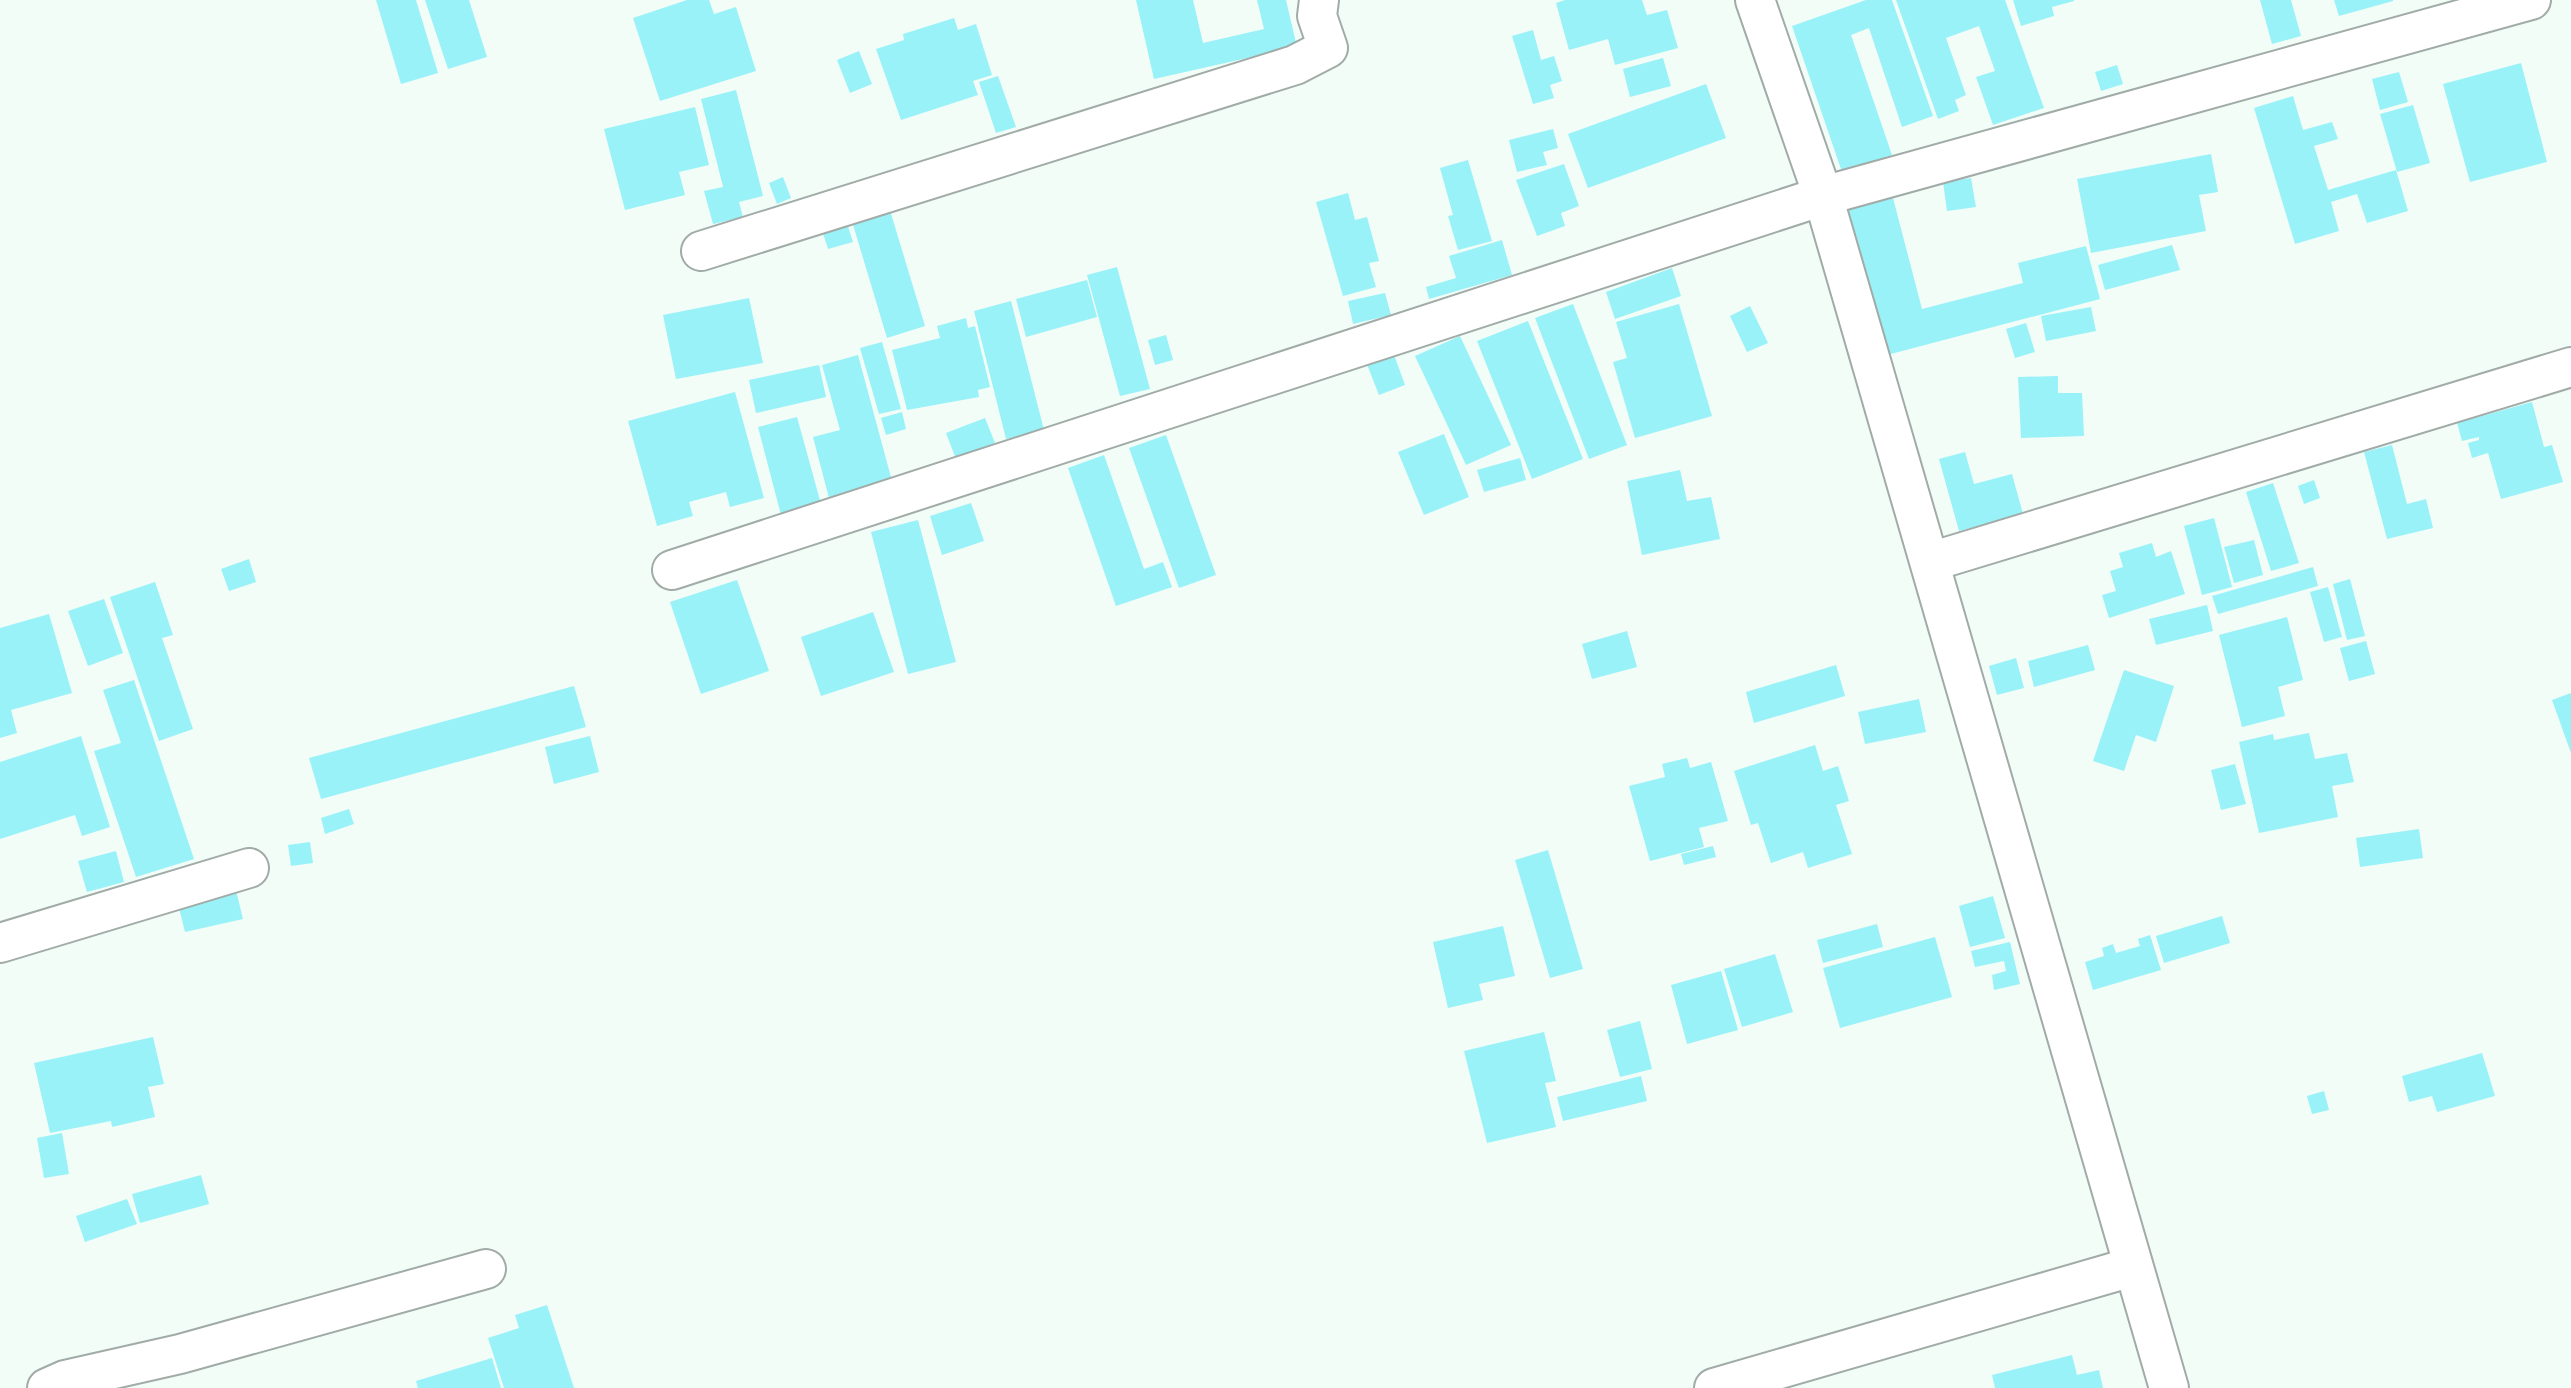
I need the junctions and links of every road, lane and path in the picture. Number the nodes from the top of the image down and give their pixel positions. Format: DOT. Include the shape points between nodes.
graph roads {
  1 [pos="1319,0"];
  2 [pos="2531,0"];
  3 [pos="1759,1"];
  4 [pos="1823,196"];
  5 [pos="701,251"];
  6 [pos="2571,367"];
  7 [pos="1930,562"];
  8 [pos="672,570"];
  9 [pos="249,869"];
  10 [pos="0,943"];
  11 [pos="2132,1267"];
  12 [pos="486,1269"];
  13 [pos="47,1388"];
  14 [pos="1714,1388"];
  15 [pos="2169,1388"];
  1 -- 5 [label="street" via="1317,16 1328,48 1295,65"];
  2 -- 4 [label="street"];
  3 -- 4 [label="street"];
  4 -- 7 [label="street"];
  4 -- 8 [label="street"];
  6 -- 7 [label="street"];
  7 -- 11 [label="street"];
  9 -- 10 [label="street"];
  11 -- 14 [label="street"];
  11 -- 15 [label="street"];
  12 -- 13 [label="street"];
}
